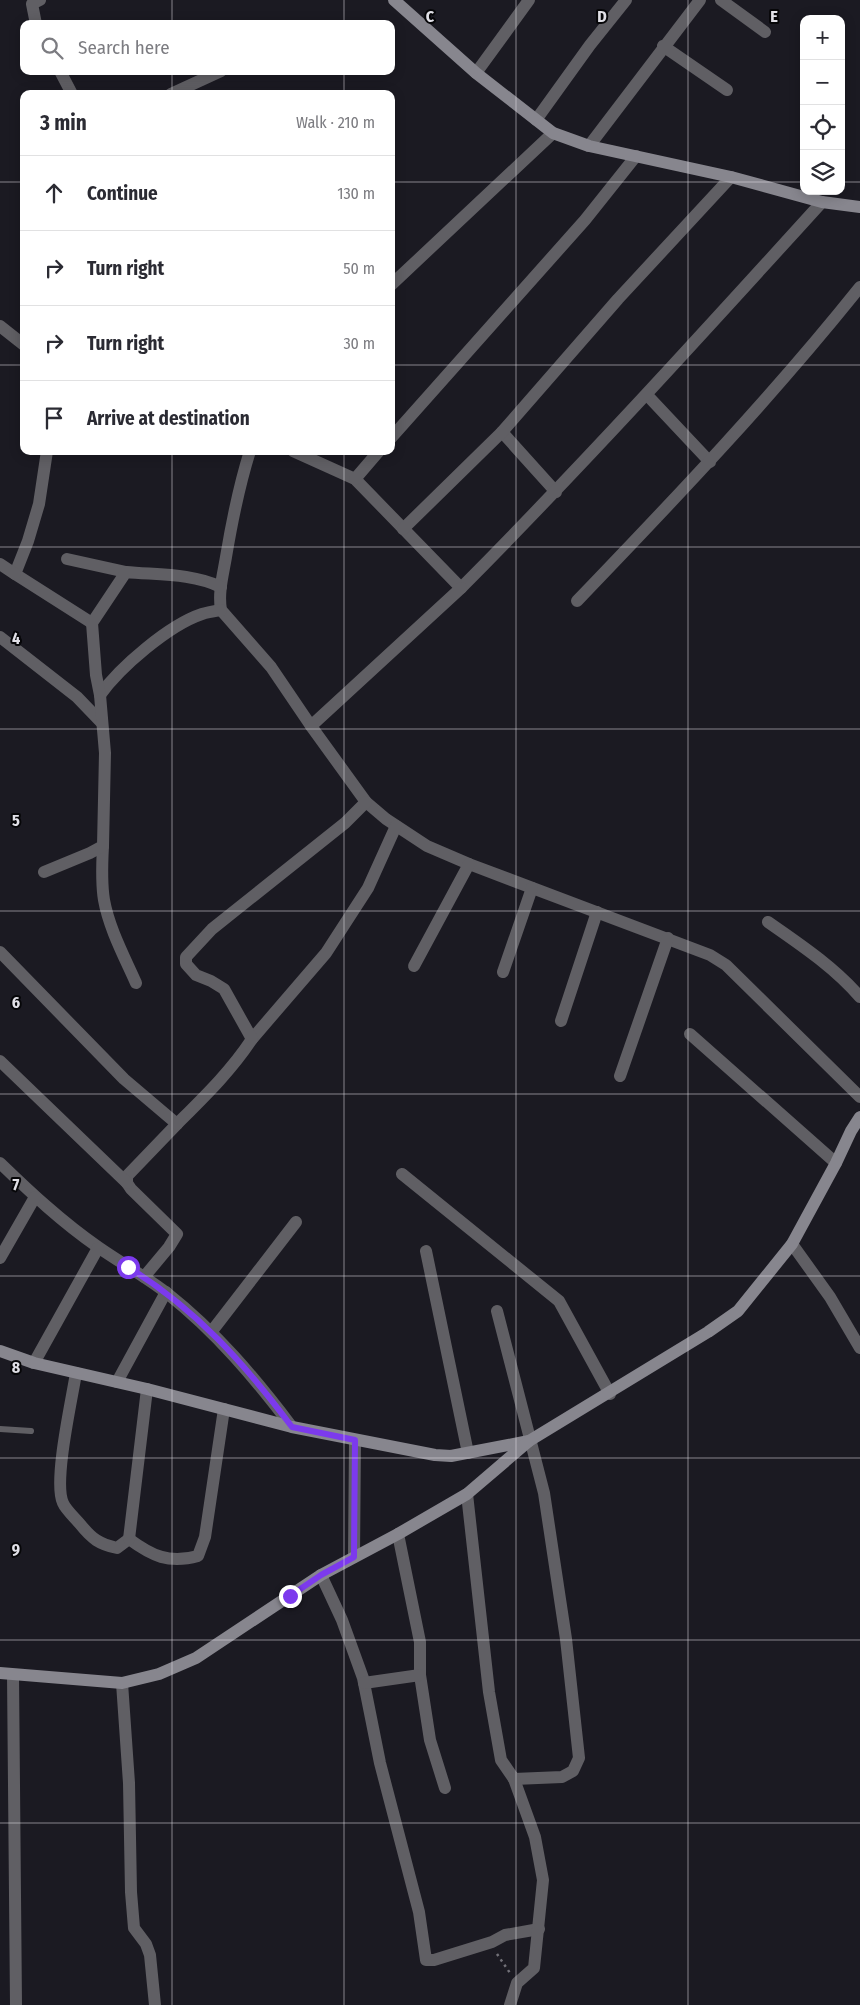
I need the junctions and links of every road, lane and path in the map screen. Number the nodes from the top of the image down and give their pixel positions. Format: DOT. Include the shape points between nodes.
graph roads {
  1 [pos="40,0"];
  2 [pos="394,0"];
  3 [pos="626,0"];
  4 [pos="700,0"];
  5 [pos="721,0"];
  6 [pos="523,3"];
  7 [pos="35,20"];
  8 [pos="765,32"];
  9 [pos="663,46"];
  10 [pos="476,73"];
  11 [pos="62,75"];
  12 [pos="212,75"];
  13 [pos="70,90"];
  14 [pos="181,90"];
  15 [pos="727,90"];
  16 [pos="536,120"];
  17 [pos="553,133"];
  18 [pos="589,146"];
  19 [pos="636,156"];
  20 [pos="730,178"];
  21 [pos="822,202"];
  22 [pos="860,207"];
  23 [pos="395,281"];
  24 [pos="860,287"];
  25 [pos="0,326"];
  26 [pos="20,342"];
  27 [pos="647,395"];
  28 [pos="502,432"];
  29 [pos="395,434"];
  30 [pos="46,455"];
  31 [pos="249,455"];
  32 [pos="302,455"];
  33 [pos="376,455"];
  34 [pos="710,462"];
  35 [pos="355,479"];
  36 [pos="556,492"];
  37 [pos="403,528"];
  38 [pos="67,559"];
  39 [pos="0,564"];
  40 [pos="126,572"];
  41 [pos="15,574"];
  42 [pos="220,587"];
  43 [pos="461,588"];
  44 [pos="577,601"];
  45 [pos="221,610"];
  46 [pos="92,623"];
  47 [pos="0,636"];
  48 [pos="100,695"];
  49 [pos="102,723"];
  50 [pos="311,726"];
  51 [pos="366,802"];
  52 [pos="396,826"];
  53 [pos="103,846"];
  54 [pos="469,864"];
  55 [pos="44,872"];
  56 [pos="532,888"];
  57 [pos="597,912"];
  58 [pos="768,922"];
  59 [pos="668,938"];
  60 [pos="0,952"];
  61 [pos="414,966"];
  62 [pos="503,972"];
  63 [pos="136,982"];
  64 [pos="860,997"];
  65 [pos="561,1021"];
  66 [pos="690,1034"];
  67 [pos="252,1039"];
  68 [pos="0,1061"];
  69 [pos="620,1076"];
  70 [pos="860,1097"];
  71 [pos="860,1117"];
  72 [pos="177,1124"];
  73 [pos="0,1163"];
  74 [pos="836,1163"];
  75 [pos="402,1174"];
  76 [pos="127,1183"];
  77 [pos="35,1198"];
  78 [pos="296,1222"];
  79 [pos="792,1244"];
  80 [pos="98,1248"];
  81 [pos="426,1251"];
  82 [pos="0,1258"];
  83 [pos="144,1276"];
  84 [pos="166,1292"];
  85 [pos="497,1311"];
  86 [pos="212,1331"];
  87 [pos="860,1348"];
  88 [pos="0,1351"];
  89 [pos="34,1363"];
  90 [pos="76,1373"];
  91 [pos="117,1382"];
  92 [pos="147,1389"];
  93 [pos="610,1394"];
  94 [pos="224,1409"];
  95 [pos="292,1427"];
  96 [pos="0,1429"];
  97 [pos="31,1431"];
  98 [pos="355,1440"];
  99 [pos="530,1441"];
  100 [pos="468,1453"];
  101 [pos="467,1494"];
  102 [pos="398,1534"];
  103 [pos="129,1539"];
  104 [pos="354,1557"];
  105 [pos="321,1575"];
  106 [pos="0,1673"];
  107 [pos="13,1675"];
  108 [pos="420,1675"];
  109 [pos="122,1683"];
  110 [pos="364,1683"];
  111 [pos="514,1779"];
  112 [pos="445,1788"];
  113 [pos="539,1929"];
  114 [pos="492,1942"];
  115 [pos="516,1983"];
  116 [pos="16,2005"];
  117 [pos="155,2005"];
  118 [pos="510,2005"];
  1 -- 7 [label="street" via="32,4"];
  2 -- 10 [label="street"];
  3 -- 16 [label="street"];
  4 -- 9 [label="street"];
  5 -- 8 [label="street"];
  6 -- 10 [label="street"];
  9 -- 15 [label="street"];
  9 -- 18 [label="street"];
  10 -- 16 [label="street"];
  11 -- 13 [label="street"];
  12 -- 14 [label="street"];
  16 -- 17 [label="street"];
  17 -- 18 [label="street"];
  17 -- 23 [label="street"];
  18 -- 19 [label="street"];
  19 -- 20 [label="street"];
  19 -- 29 [label="street" via="585,220"];
  20 -- 21 [label="street"];
  20 -- 28 [label="street" via="618,299"];
  21 -- 22 [label="street"];
  21 -- 27 [label="street"];
  24 -- 34 [label="street" via="818,340"];
  25 -- 26 [label="street"];
  27 -- 34 [label="street"];
  27 -- 36 [label="street"];
  28 -- 36 [label="street"];
  28 -- 37 [label="street"];
  30 -- 41 [label="street" via="39,504"];
  31 -- 42 [label="street" via="239,487"];
  32 -- 35 [label="street"];
  33 -- 35 [label="street"];
  34 -- 44 [label="street"];
  35 -- 37 [label="street"];
  36 -- 43 [label="street"];
  37 -- 43 [label="street"];
  38 -- 40 [label="street"];
  39 -- 41 [label="street"];
  40 -- 42 [label="street" via="193,578"];
  40 -- 46 [label="street"];
  41 -- 46 [label="street"];
  42 -- 45 [label="street"];
  43 -- 50 [label="street"];
  45 -- 48 [label="street" via="189,620 150,645 112,679"];
  45 -- 50 [label="street" via="271,667"];
  46 -- 48 [label="street"];
  47 -- 49 [label="street" via="77,697"];
  48 -- 49 [label="street"];
  49 -- 53 [label="street" via="105,753"];
  50 -- 51 [label="street"];
  51 -- 52 [label="street"];
  51 -- 67 [label="street" via="212,929 186,958 186,964 196,975 224,989"];
  52 -- 54 [label="street" via="428,846"];
  52 -- 67 [label="street" via="368,888 326,953"];
  53 -- 55 [label="street"];
  53 -- 63 [label="street" via="104,901"];
  54 -- 56 [label="street"];
  54 -- 61 [label="street"];
  56 -- 57 [label="street"];
  56 -- 62 [label="street"];
  57 -- 59 [label="street"];
  57 -- 65 [label="street"];
  58 -- 64 [label="street" via="847,982"];
  59 -- 69 [label="street"];
  59 -- 70 [label="street" via="726,965"];
  60 -- 72 [label="street" via="124,1079"];
  66 -- 74 [label="street"];
  67 -- 72 [label="street" via="219,1082"];
  68 -- 76 [label="street"];
  71 -- 74 [label="street"];
  72 -- 76 [label="street" via="127,1176"];
  73 -- 77 [label="street"];
  74 -- 79 [label="street"];
  75 -- 93 [label="street" via="560,1301"];
  76 -- 83 [label="street" via="177,1234"];
  77 -- 80 [label="street"];
  77 -- 82 [label="street"];
  78 -- 86 [label="street"];
  79 -- 87 [label="street"];
  79 -- 93 [label="street" via="738,1311"];
  80 -- 83 [label="street"];
  80 -- 89 [label="street"];
  81 -- 100 [label="street"];
  83 -- 84 [label="street"];
  84 -- 86 [label="street"];
  84 -- 91 [label="street"];
  85 -- 99 [label="street"];
  86 -- 95 [label="street" via="256,1379"];
  88 -- 89 [label="street"];
  89 -- 90 [label="street"];
  90 -- 91 [label="street"];
  90 -- 103 [label="street" via="60,1479 63,1503 101,1544 117,1548"];
  91 -- 92 [label="street"];
  92 -- 94 [label="street"];
  92 -- 103 [label="street"];
  93 -- 99 [label="street"];
  94 -- 95 [label="street"];
  94 -- 103 [label="street" via="205,1537 198,1556 182,1560 162,1558 146,1552"];
  95 -- 98 [label="street"];
  96 -- 97 [label="lane"];
  98 -- 100 [label="street" via="434,1455"];
  98 -- 104 [label="street"];
  99 -- 100 [label="street"];
  99 -- 101 [label="street"];
  99 -- 111 [label="street" via="544,1493 566,1639 579,1758 573,1771 562,1777"];
  101 -- 102 [label="street"];
  101 -- 111 [label="street" via="493,1712 501,1760"];
  102 -- 104 [label="street"];
  102 -- 108 [label="street" via="420,1642"];
  104 -- 105 [label="street"];
  105 -- 109 [label="street" via="196,1658 159,1674"];
  105 -- 110 [label="street" via="342,1620"];
  106 -- 107 [label="street"];
  107 -- 109 [label="street"];
  107 -- 116 [label="street"];
  108 -- 110 [label="street"];
  108 -- 112 [label="street" via="430,1740"];
  109 -- 117 [label="street" via="134,1928 150,1955"];
  110 -- 114 [label="street" via="380,1763 419,1912 426,1960"];
  111 -- 113 [label="street" via="535,1837 542,1880"];
  113 -- 114 [label="street" via="505,1934"];
  113 -- 115 [label="street" via="534,1968"];
  114 -- 115 [label="path"];
  115 -- 118 [label="street"];
}
